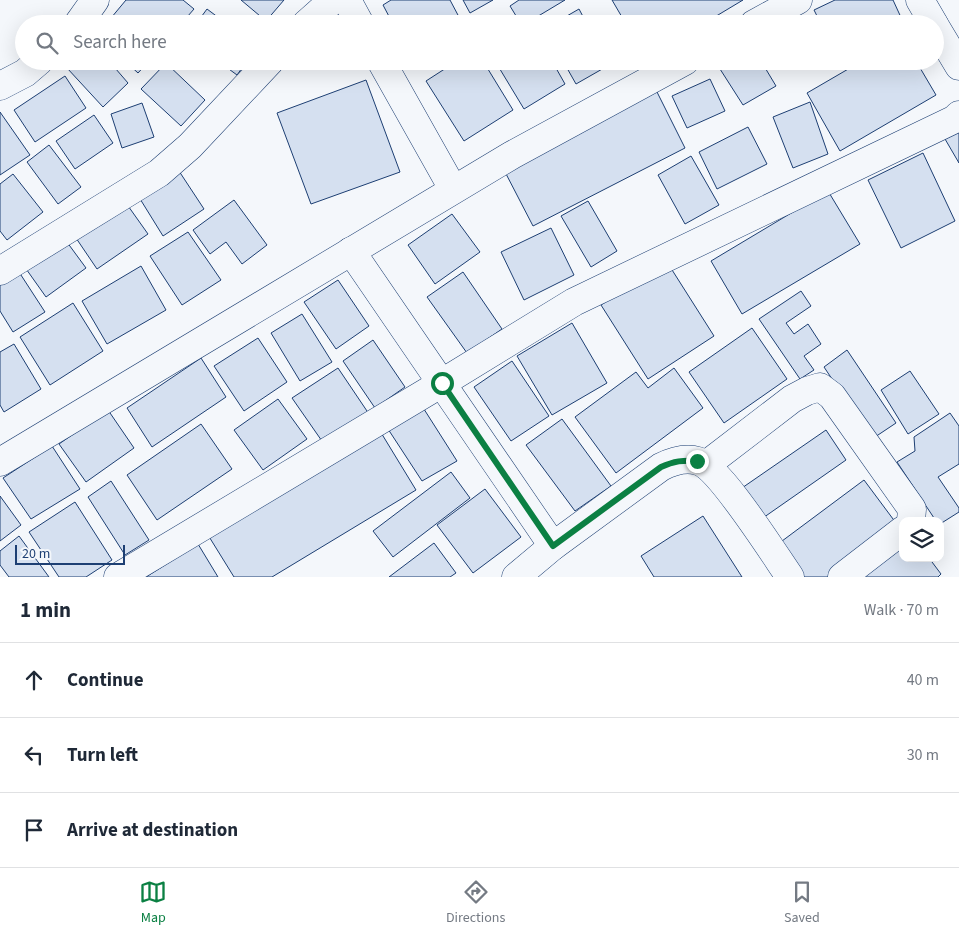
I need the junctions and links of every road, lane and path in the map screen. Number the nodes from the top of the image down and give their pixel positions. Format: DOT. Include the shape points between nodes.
graph roads {
  1 [pos="95,0"];
  2 [pos="333,0"];
  3 [pos="347,0"];
  4 [pos="798,0"];
  5 [pos="920,0"];
  6 [pos="84,15"];
  7 [pos="316,15"];
  8 [pos="355,15"];
  9 [pos="770,15"];
  10 [pos="929,15"];
  11 [pos="944,40"];
  12 [pos="959,66"];
  13 [pos="28,70"];
  14 [pos="262,70"];
  15 [pos="387,70"];
  16 [pos="668,70"];
  17 [pos="0,86"];
  18 [pos="959,115"];
  19 [pos="453,189"];
  20 [pos="351,251"];
  21 [pos="0,271"];
  22 [pos="442,383"];
  23 [pos="0,462"];
  24 [pos="706,466"];
  25 [pos="911,517"];
  26 [pos="899,533"];
  27 [pos="553,546"];
  28 [pos="118,577"];
  29 [pos="516,577"];
  30 [pos="790,577"];
  31 [pos="842,577"];
  1 -- 6 [label="street"];
  2 -- 7 [label="street"];
  3 -- 8 [label="street"];
  4 -- 9 [label="street"];
  5 -- 10 [label="street"];
  11 -- 12 [label="street"];
  13 -- 17 [label="street"];
  14 -- 21 [label="street" via="190,146 159,173"];
  15 -- 19 [label="street"];
  16 -- 19 [label="street"];
  18 -- 22 [label="street" via="574,302"];
  19 -- 20 [label="street"];
  20 -- 22 [label="street"];
  20 -- 23 [label="street"];
  22 -- 27 [label="street"];
  22 -- 28 [label="street"];
  24 -- 25 [label="street" via="792,400 820,387 832,396 912,509"];
  24 -- 27 [label="street" via="684,460 661,467"];
  24 -- 30 [label="street" via="722,481"];
  26 -- 31 [label="street"];
  27 -- 29 [label="street"];
}
